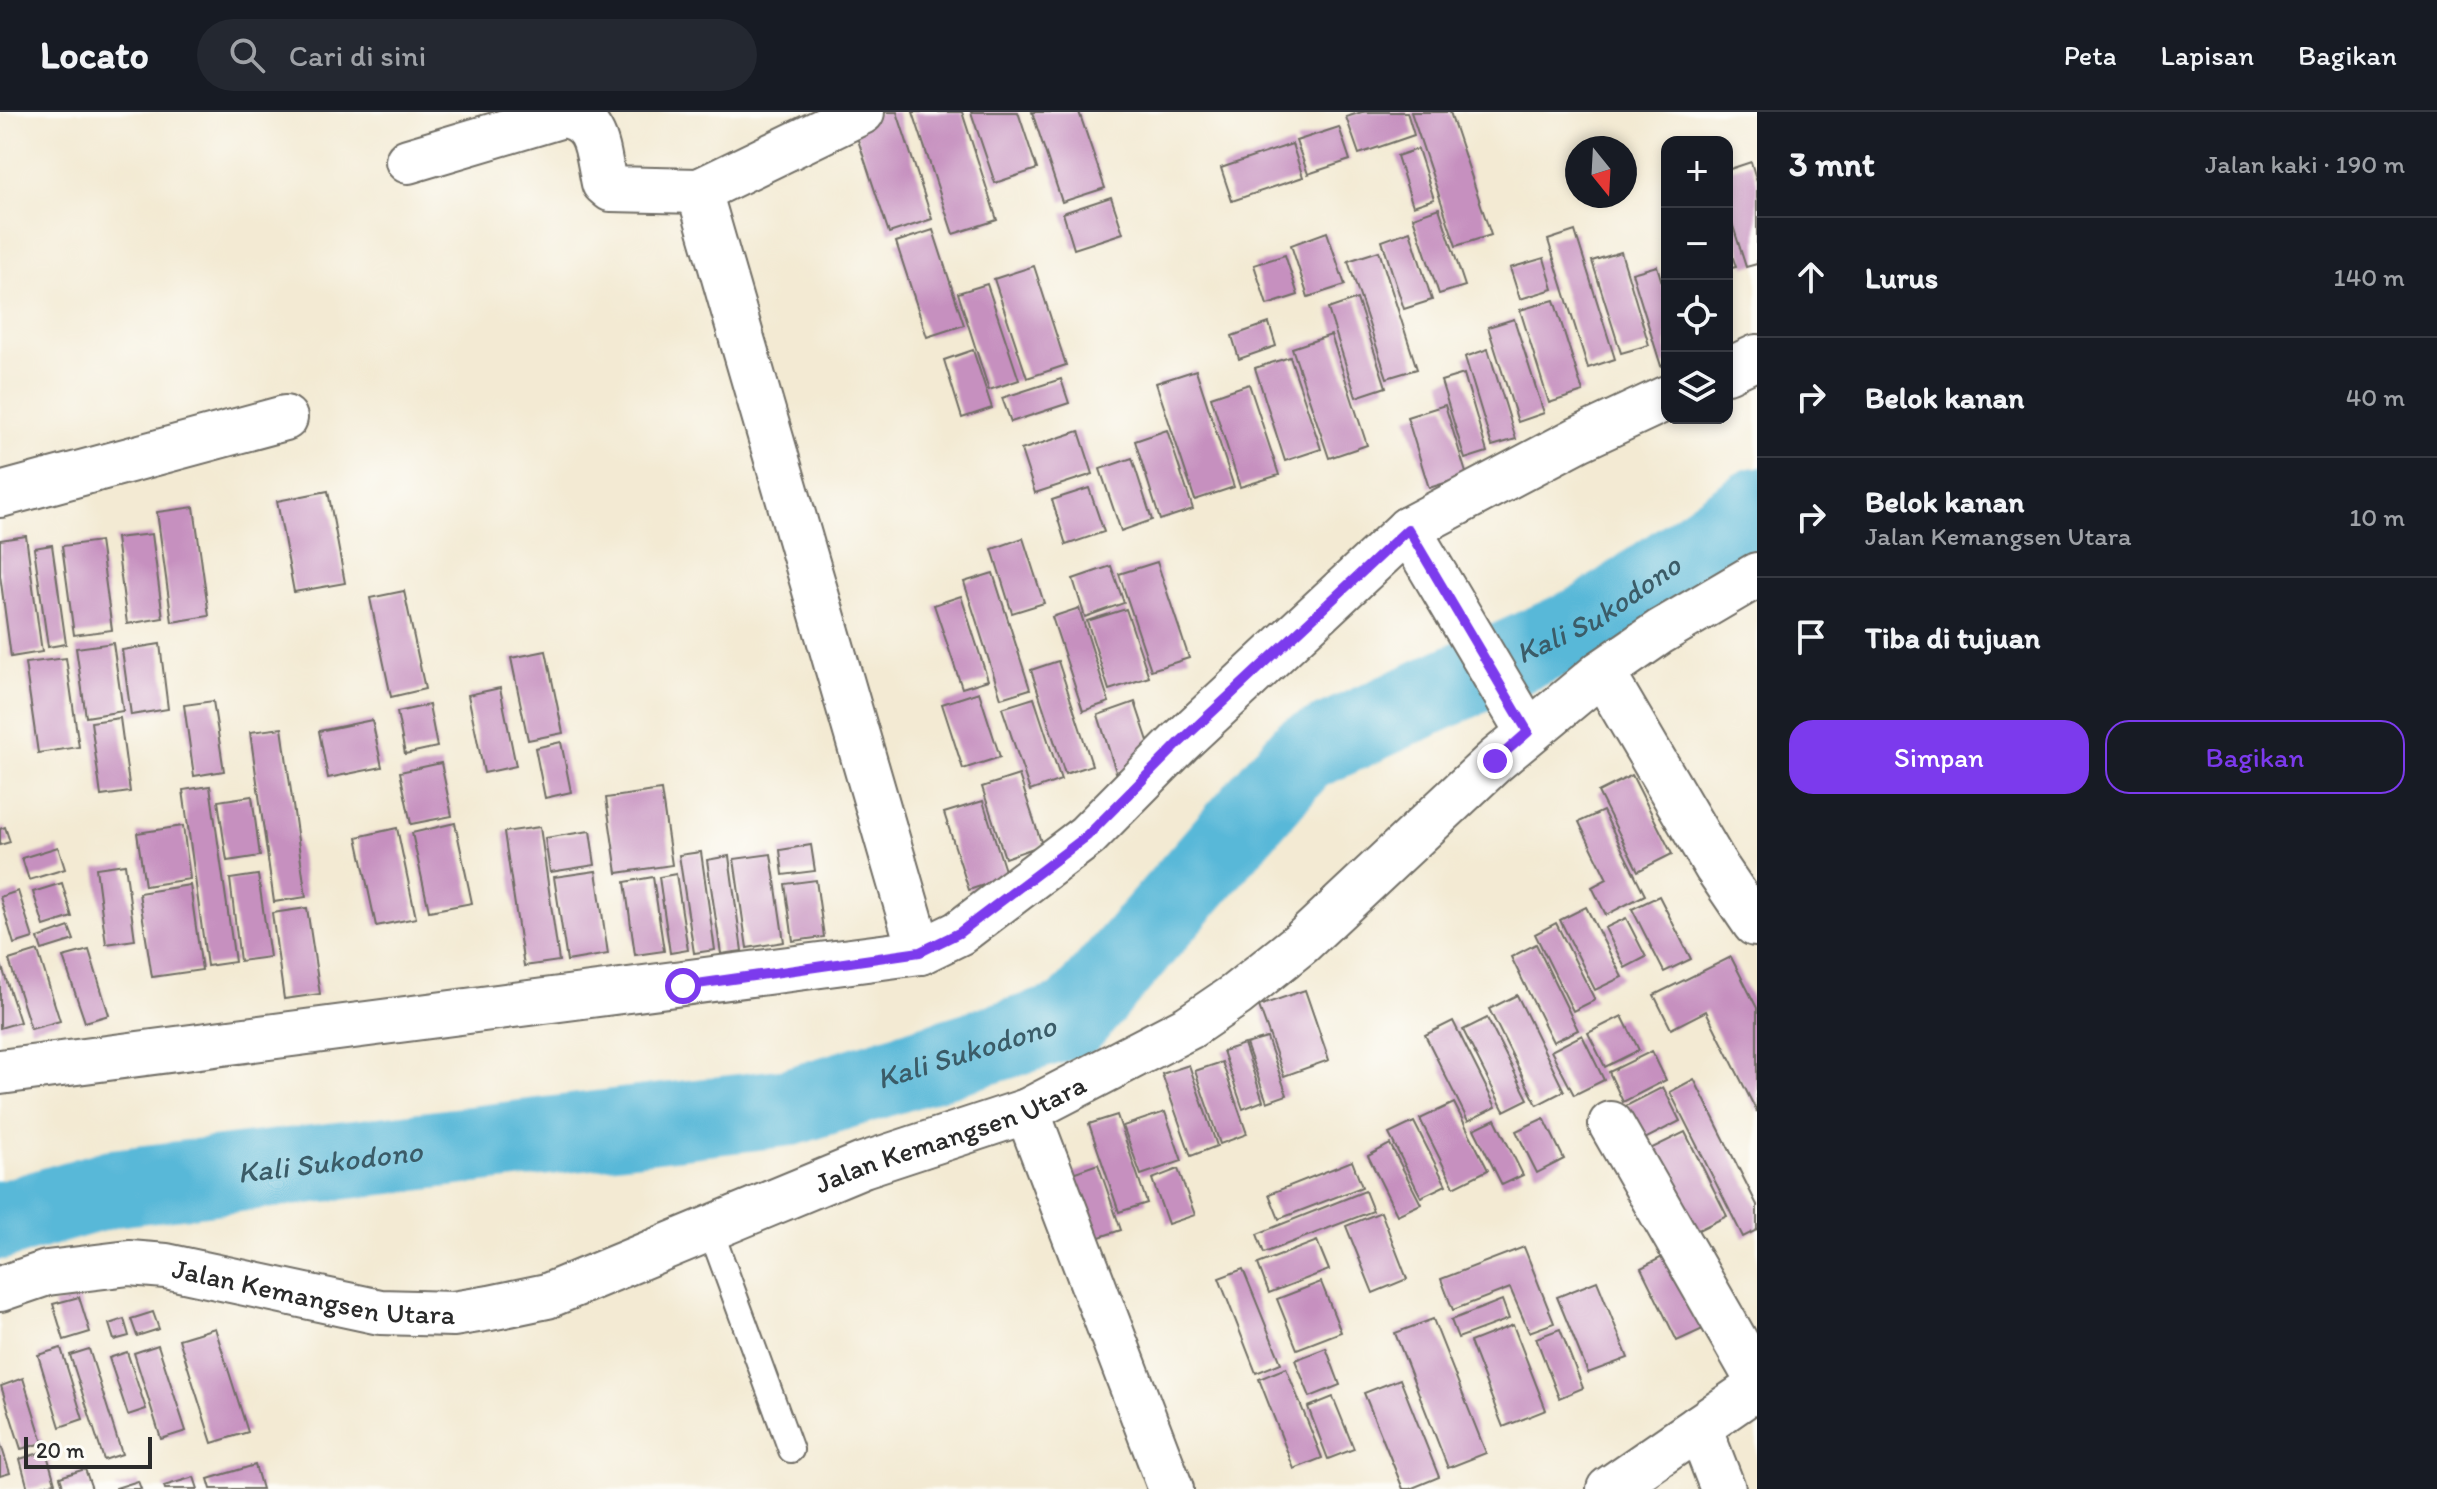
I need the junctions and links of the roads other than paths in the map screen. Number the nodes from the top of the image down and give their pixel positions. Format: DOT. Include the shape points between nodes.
graph roads {
  1 [pos="862,112"];
  2 [pos="408,161"];
  3 [pos="699,191"];
  4 [pos="1757,357"];
  5 [pos="1733,368"];
  6 [pos="1661,401"];
  7 [pos="285,418"];
  8 [pos="0,495"];
  9 [pos="1417,548"];
  10 [pos="1757,575"];
  11 [pos="1602,672"];
  12 [pos="1518,716"];
  13 [pos="1755,924"];
  14 [pos="920,952"];
  15 [pos="0,1072"];
  16 [pos="1027,1111"];
  17 [pos="1611,1124"];
  18 [pos="709,1226"];
  19 [pos="0,1289"];
  20 [pos="1757,1379"];
  21 [pos="1757,1387"];
  22 [pos="1699,1427"];
  23 [pos="791,1450"];
  24 [pos="1171,1489"];
  25 [pos="1609,1489"];
  26 [pos="1723,1489"];
  1 -- 3 [label="street"];
  2 -- 3 [label="street" via="563,115 584,120 591,129 604,183 611,189"];
  3 -- 14 [label="street"];
  4 -- 5 [label="street"];
  6 -- 9 [label="street" via="1579,439"];
  7 -- 8 [label="street"];
  9 -- 12 [label="street"];
  9 -- 14 [label="street" via="1179,743 1087,836 959,933"];
  10 -- 11 [label="street, Jalan Kemangsen Utara"];
  11 -- 12 [label="street, Jalan Kemangsen Utara"];
  11 -- 13 [label="street"];
  12 -- 16 [label="street, Jalan Kemangsen Utara" via="1301,943 1189,1027"];
  14 -- 15 [label="street"];
  16 -- 18 [label="street, Jalan Kemangsen Utara" via="863,1165"];
  16 -- 24 [label="street"];
  17 -- 20 [label="street"];
  18 -- 19 [label="street, Jalan Kemangsen Utara" via="547,1296 453,1314 380,1312 166,1266 129,1263 47,1273"];
  18 -- 23 [label="lane"];
  21 -- 22 [label="street"];
  22 -- 25 [label="street"];
  22 -- 26 [label="street"];
}
